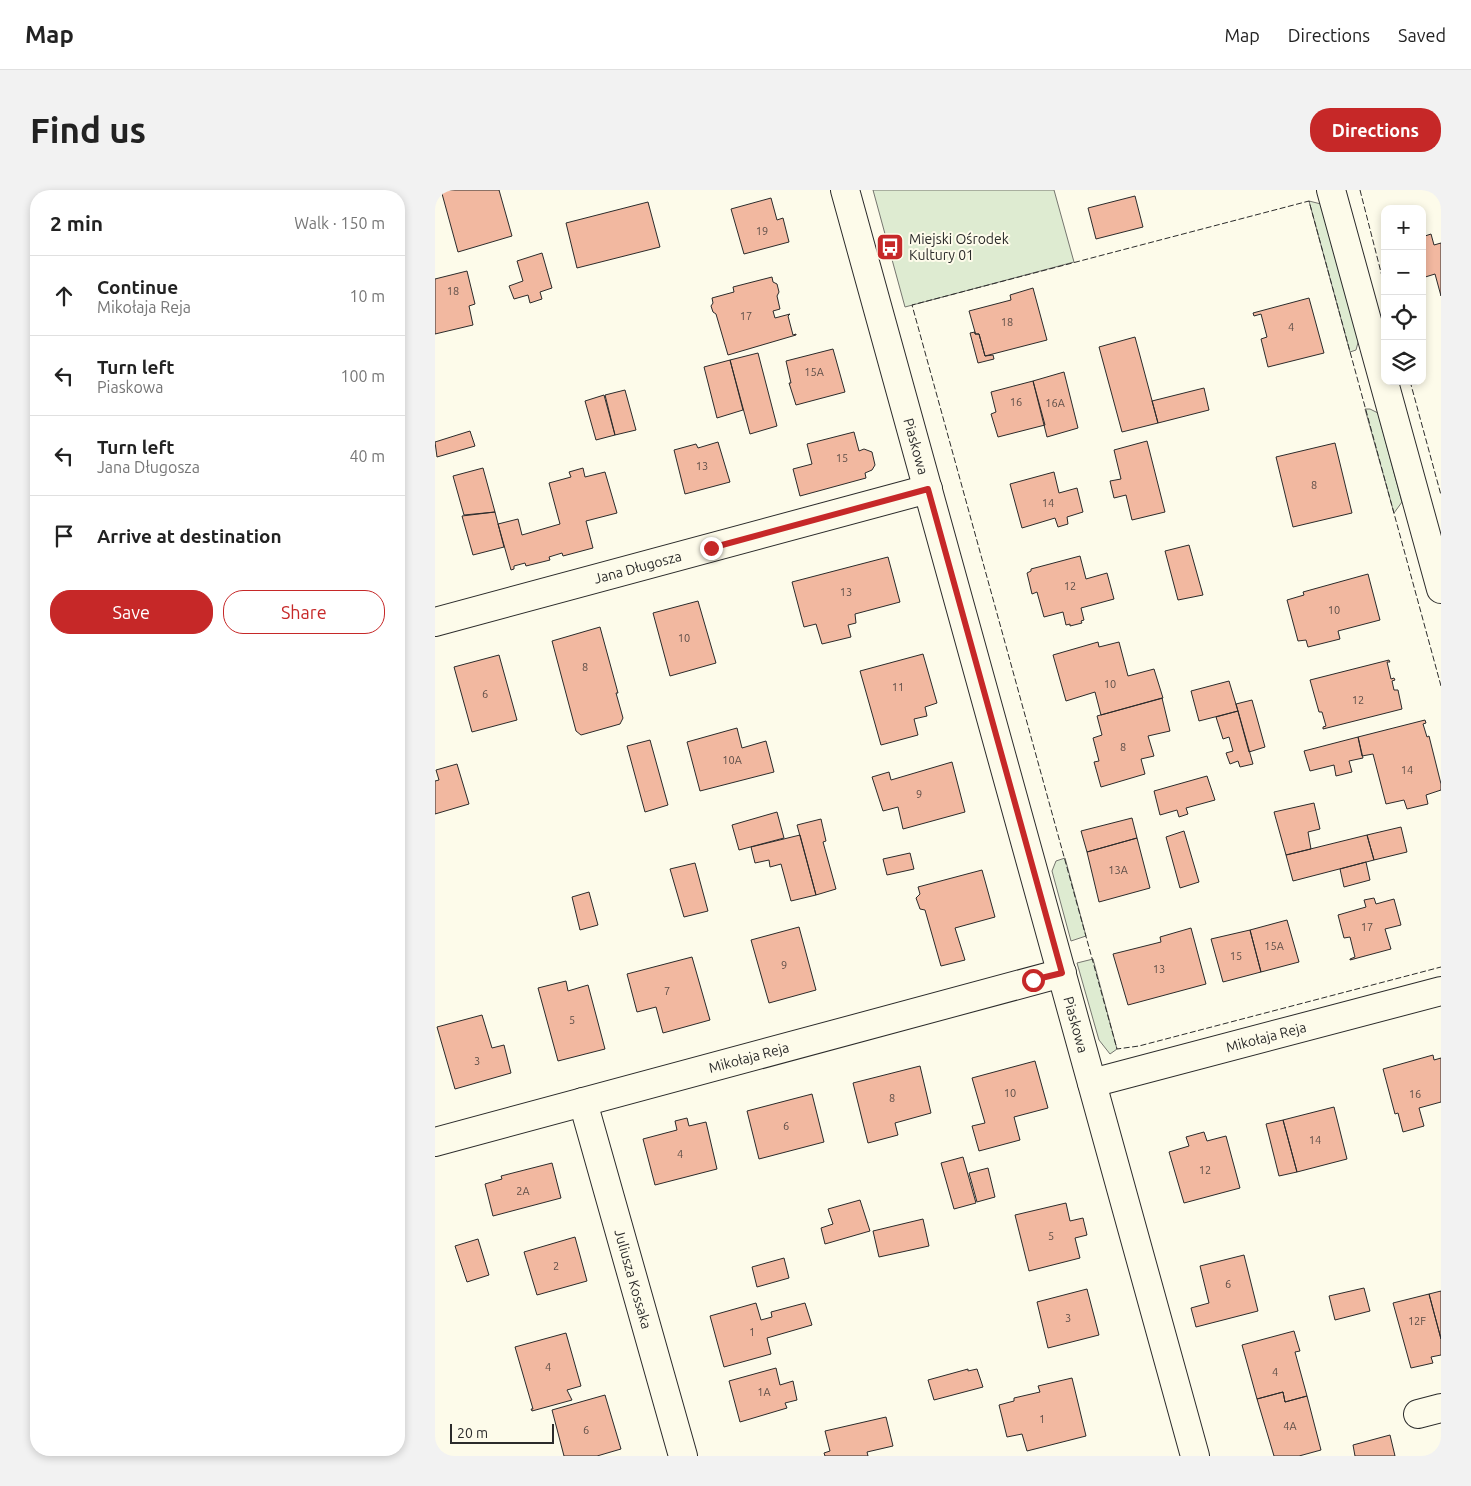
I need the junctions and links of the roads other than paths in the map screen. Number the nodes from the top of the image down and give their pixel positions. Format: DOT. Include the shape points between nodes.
graph roads {
  1 [pos="845,190"];
  2 [pos="1331,190"];
  3 [pos="928,489"];
  4 [pos="1441,589"];
  5 [pos="435,622"];
  6 [pos="1062,973"];
  7 [pos="1441,991"];
  8 [pos="1092,1083"];
  9 [pos="583,1102"];
  10 [pos="435,1142"];
  11 [pos="683,1456"];
  12 [pos="1195,1456"];
  1 -- 3 [label="street, Piaskowa"];
  2 -- 4 [label="street"];
  3 -- 5 [label="street, Jana Długosza"];
  3 -- 6 [label="street, Piaskowa"];
  6 -- 8 [label="street, Piaskowa"];
  6 -- 9 [label="street, Mikołaja Reja"];
  7 -- 8 [label="street, Mikołaja Reja"];
  8 -- 12 [label="street, Piaskowa"];
  9 -- 10 [label="street, Mikołaja Reja"];
  9 -- 11 [label="street, Juliusza Kossaka"];
}
